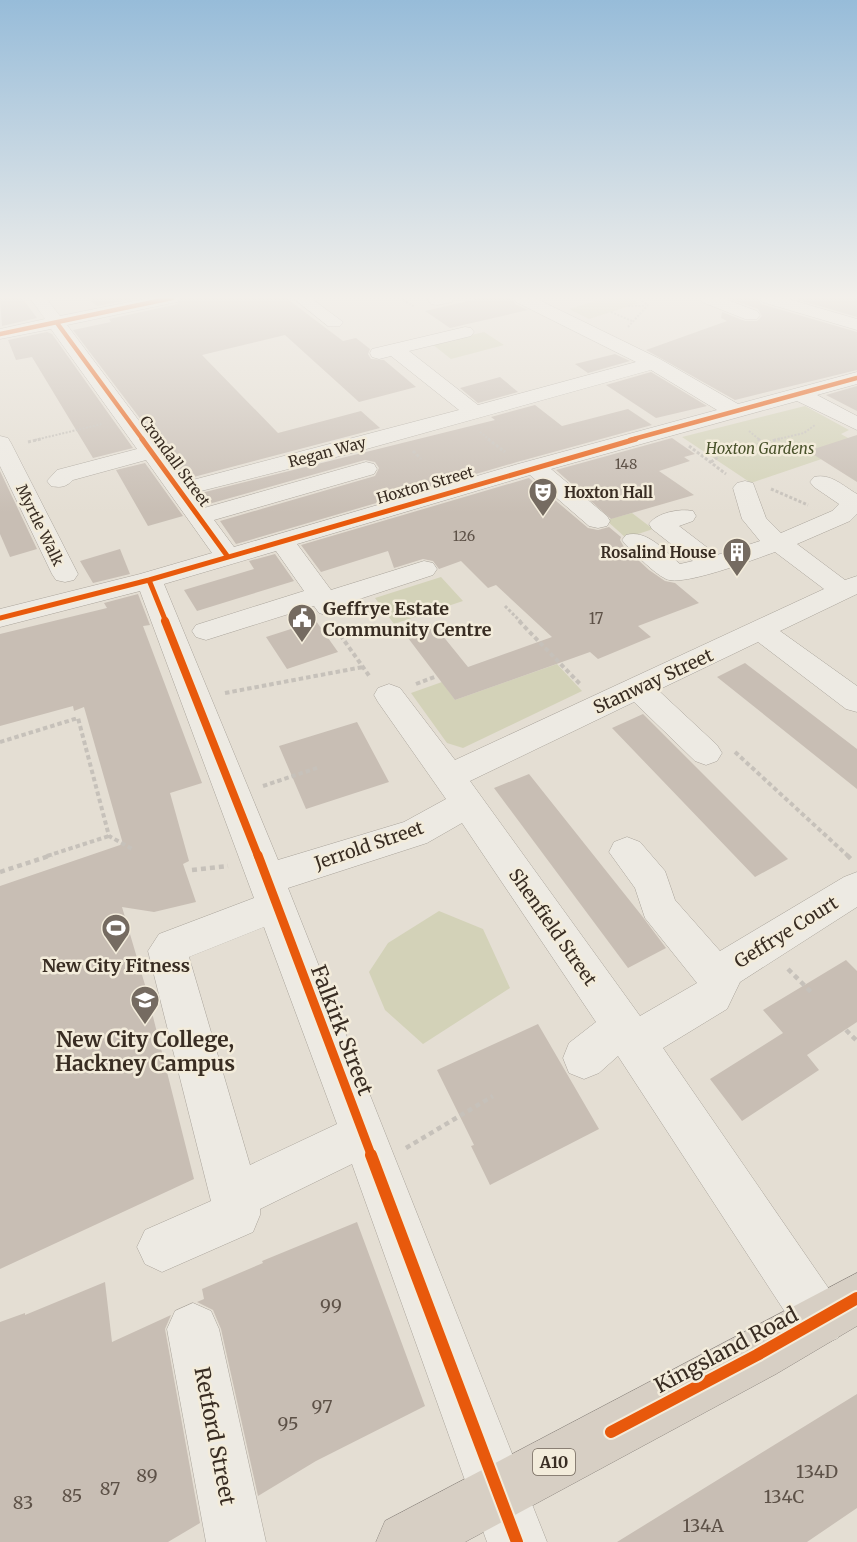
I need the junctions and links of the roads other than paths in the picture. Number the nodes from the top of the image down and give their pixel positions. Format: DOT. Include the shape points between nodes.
graph roads {
  1 [pos="91,370"];
  2 [pos="411,370"];
  3 [pos="628,370"];
  4 [pos="665,370"];
  5 [pos="857,378"];
  6 [pos="801,395"];
  7 [pos="734,411"];
  8 [pos="468,414"];
  9 [pos="857,424"];
  10 [pos="1,446"];
  11 [pos="344,448"];
  12 [pos="151,452"];
  13 [pos="530,468"];
  14 [pos="366,470"];
  15 [pos="59,481"];
  16 [pos="822,482"];
  17 [pos="745,488"];
  18 [pos="179,490"];
  19 [pos="404,505"];
  20 [pos="684,516"];
  21 [pos="199,517"];
  22 [pos="598,521"];
  23 [pos="635,540"];
  24 [pos="282,541"];
  25 [pos="778,543"];
  26 [pos="228,557"];
  27 [pos="713,564"];
  28 [pos="424,569"];
  29 [pos="65,574"];
  30 [pos="149,580"];
  31 [pos="852,588"];
  32 [pos="325,601"];
  33 [pos="0,618"];
  34 [pos="206,631"];
  35 [pos="761,631"];
  36 [pos="376,681"];
  37 [pos="638,689"];
  38 [pos="857,701"];
  39 [pos="716,749"];
  40 [pos="458,791"];
  41 [pos="627,852"];
  42 [pos="857,888"];
  43 [pos="271,892"];
  44 [pos="720,981"];
  45 [pos="628,1034"];
  46 [pos="584,1058"];
  47 [pos="370,1152"];
  48 [pos="235,1196"];
  49 [pos="162,1246"];
  50 [pos="838,1309"];
  51 [pos="194,1329"];
  52 [pos="508,1518"];
  53 [pos="236,1542"];
  54 [pos="406,1542"];
  1 -- 12 [label="street, Crondall Street"];
  2 -- 8 [label="street"];
  3 -- 8 [label="street, Regan Way"];
  4 -- 7 [label="street"];
  5 -- 6 [label="street, Hoxton Street"];
  6 -- 7 [label="street, Hoxton Street"];
  6 -- 9 [label="street"];
  7 -- 13 [label="street, Hoxton Street"];
  8 -- 11 [label="street, Regan Way"];
  10 -- 29 [label="street, Myrtle Walk"];
  11 -- 14 [label="street"];
  11 -- 18 [label="street, Regan Way"];
  12 -- 15 [label="street" via="65,475"];
  12 -- 18 [label="street, Crondall Street"];
  13 -- 19 [label="street, Hoxton Street"];
  13 -- 22 [label="street"];
  14 -- 19 [label="street"];
  14 -- 21 [label="street"];
  16 -- 25 [label="street" via="854,503 841,516"];
  17 -- 25 [label="street" via="754,519"];
  18 -- 21 [label="street, Crondall Street"];
  19 -- 24 [label="street, Hoxton Street"];
  20 -- 27 [label="street" via="661,524"];
  21 -- 26 [label="street, Crondall Street"];
  23 -- 27 [label="street" via="675,573"];
  24 -- 26 [label="street, Hoxton Street"];
  24 -- 32 [label="street"];
  25 -- 27 [label="street"];
  25 -- 31 [label="street"];
  26 -- 30 [label="street, Hoxton Street"];
  28 -- 32 [label="street"];
  30 -- 33 [label="street, Hoxton Street"];
  30 -- 43 [label="street, Falkirk Street"];
  31 -- 35 [label="street, Stanway Street"];
  32 -- 34 [label="street"];
  35 -- 37 [label="street, Stanway Street"];
  35 -- 38 [label="street"];
  36 -- 40 [label="street, Shenfield Street"];
  37 -- 39 [label="street"];
  37 -- 40 [label="street, Stanway Street" via="600,705"];
  40 -- 43 [label="street, Jerrold Street" via="415,833"];
  40 -- 45 [label="street, Shenfield Street"];
  41 -- 44 [label="street" via="652,882 658,907"];
  42 -- 44 [label="street, Geffrye Court" via="726,969"];
  43 -- 47 [label="street, Falkirk Street"];
  43 -- 48 [label="street, Jerrold Street" via="168,951"];
  44 -- 45 [label="street, Geffrye Court" via="713,996"];
  45 -- 46 [label="street, Geffrye Court"];
  45 -- 50 [label="street, Shenfield Street"];
  47 -- 48 [label="street"];
  47 -- 52 [label="street, Falkirk Street"];
  48 -- 49 [label="street" via="237,1215"];
  50 -- 52 [label="highway, Kingsland Road / A10" via="575,1450"];
  51 -- 53 [label="street, Retford Street"];
  52 -- 54 [label="highway, Kingsland Road / A10"];
}
